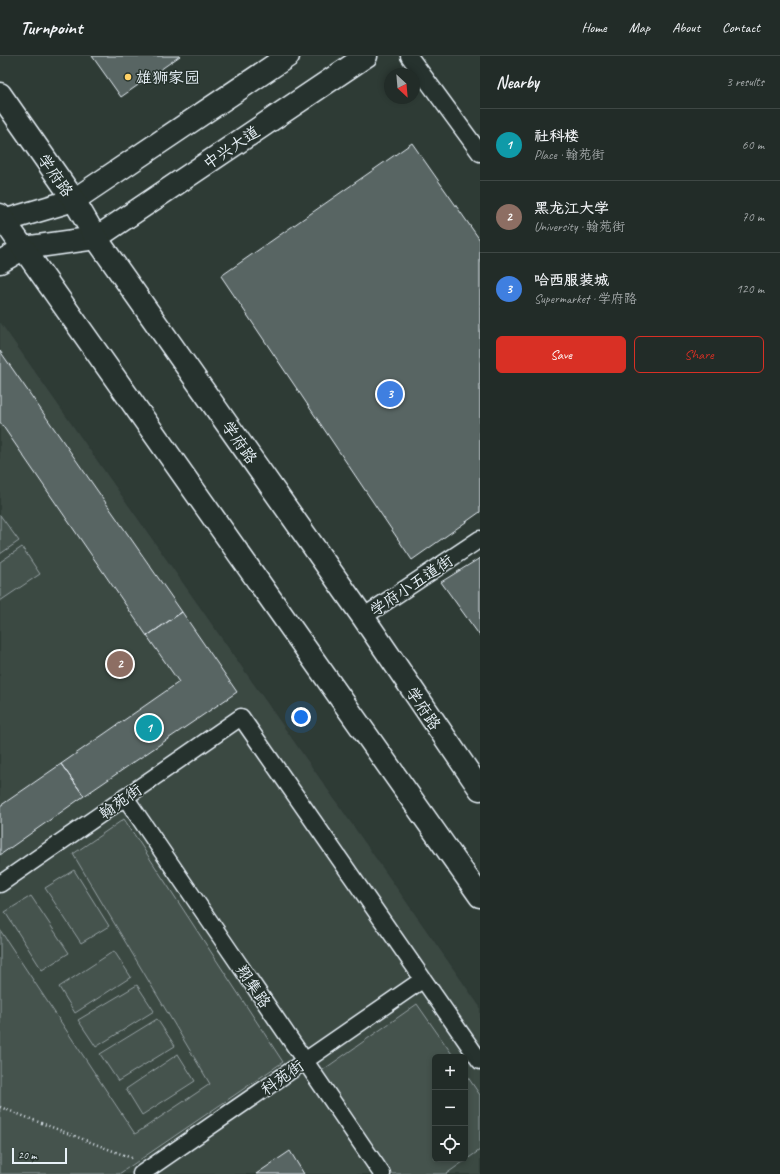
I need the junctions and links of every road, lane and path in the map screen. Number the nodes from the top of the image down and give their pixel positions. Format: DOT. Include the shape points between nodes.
graph roads {
  1 [pos="288,56"];
  2 [pos="366,56"];
  3 [pos="409,56"];
  4 [pos="0,94"];
  5 [pos="480,153"];
  6 [pos="74,200"];
  7 [pos="1,219"];
  8 [pos="96,238"];
  9 [pos="24,248"];
  10 [pos="0,262"];
  11 [pos="480,539"];
  12 [pos="363,617"];
  13 [pos="480,789"];
  14 [pos="125,797"];
  15 [pos="0,884"];
  16 [pos="480,896"];
  17 [pos="422,980"];
  18 [pos="305,1061"];
  19 [pos="480,1061"];
  20 [pos="0,1107"];
  21 [pos="147,1170"];
  22 [pos="382,1174"];
  1 -- 6 [label="main road"];
  2 -- 8 [label="main road, 中兴大道"];
  3 -- 5 [label="street"];
  4 -- 6 [label="main road, 学府路"];
  6 -- 7 [label="main road"];
  6 -- 8 [label="main road, 学府路"];
  7 -- 9 [label="main road"];
  8 -- 9 [label="main road"];
  8 -- 12 [label="main road, 学府路"];
  9 -- 10 [label="main road"];
  9 -- 16 [label="main road"];
  11 -- 12 [label="street, 学府小五道街"];
  12 -- 13 [label="main road, 学府路"];
  14 -- 15 [label="street, 翰苑街"];
  14 -- 17 [label="street, 翰苑街" via="241,717"];
  14 -- 18 [label="street, 翔集路"];
  17 -- 18 [label="street, 科苑街"];
  17 -- 19 [label="street"];
  18 -- 21 [label="street, 科苑街"];
  18 -- 22 [label="street, 翔集路"];
  20 -- 21 [label="path"];
}
